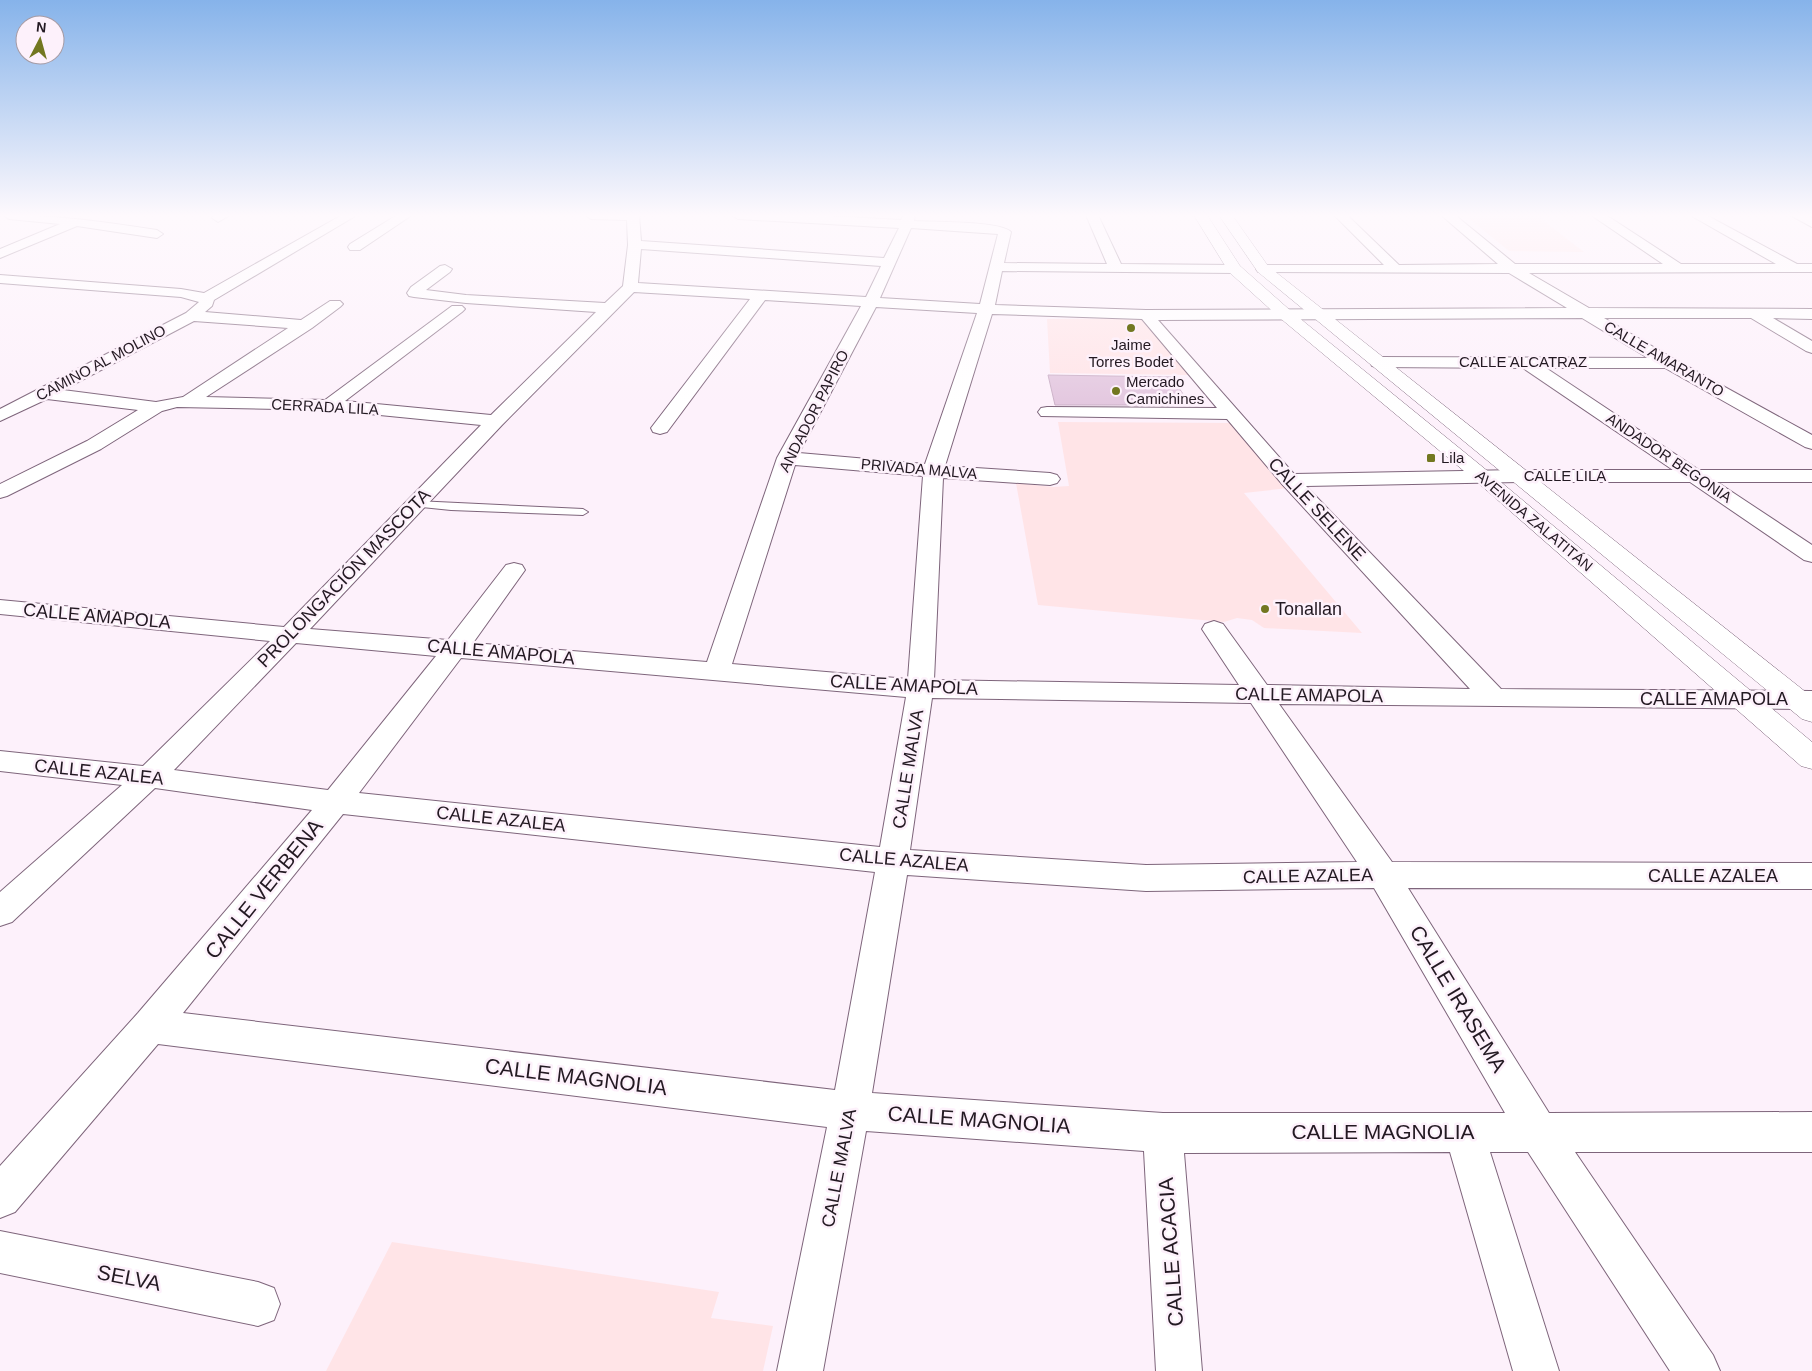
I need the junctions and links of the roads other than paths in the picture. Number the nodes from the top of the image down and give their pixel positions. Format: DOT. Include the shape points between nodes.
graph roads {
  1 [pos="0,279"];
  2 [pos="239,279"];
  3 [pos="431,279"];
  4 [pos="631,279"];
  5 [pos="881,279"];
  6 [pos="993,279"];
  7 [pos="1245,279"];
  8 [pos="1275,279"];
  9 [pos="1529,279"];
  10 [pos="630,287"];
  11 [pos="761,295"];
  12 [pos="206,298"];
  13 [pos="871,302"];
  14 [pos="335,304"];
  15 [pos="610,308"];
  16 [pos="457,309"];
  17 [pos="986,309"];
  18 [pos="1584,313"];
  19 [pos="1319,314"];
  20 [pos="1754,314"];
  21 [pos="1812,314"];
  22 [pos="1146,315"];
  23 [pos="1286,315"];
  24 [pos="191,316"];
  25 [pos="306,324"];
  26 [pos="1812,348"];
  27 [pos="1378,362"];
  28 [pos="1526,362"];
  29 [pos="1668,362"];
  30 [pos="45,393"];
  31 [pos="187,402"];
  32 [pos="329,404"];
  33 [pos="156,407"];
  34 [pos="1047,412"];
  35 [pos="1232,414"];
  36 [pos="0,416"];
  37 [pos="495,421"];
  38 [pos="660,428"];
  39 [pos="1812,442"];
  40 [pos="787,458"];
  41 [pos="933,471"];
  42 [pos="1519,476"];
  43 [pos="1695,476"];
  44 [pos="1812,476"];
  45 [pos="1483,477"];
  46 [pos="1050,479"];
  47 [pos="1289,480"];
  48 [pos="0,492"];
  49 [pos="416,504"];
  50 [pos="583,512"];
  51 [pos="1812,554"];
  52 [pos="514,570"];
  53 [pos="0,607"];
  54 [pos="1214,630"];
  55 [pos="290,635"];
  56 [pos="456,648"];
  57 [pos="717,671"];
  58 [pos="920,689"];
  59 [pos="1259,695"];
  60 [pos="1494,698"];
  61 [pos="1744,700"];
  62 [pos="1807,704"];
  63 [pos="1812,758"];
  64 [pos="0,761"];
  65 [pos="149,777"];
  66 [pos="335,802"];
  67 [pos="893,861"];
  68 [pos="1384,874"];
  69 [pos="1812,876"];
  70 [pos="0,912"];
  71 [pos="150,1026"];
  72 [pos="850,1110"];
  73 [pos="1163,1132"];
  74 [pos="1464,1132"];
  75 [pos="1538,1132"];
  76 [pos="1812,1132"];
  77 [pos="0,1197"];
  78 [pos="0,1252"];
  79 [pos="258,1304"];
  80 [pos="800,1371"];
  81 [pos="1179,1371"];
  82 [pos="1536,1371"];
  83 [pos="1697,1371"];
  1 -- 12 [label="street" via="181,293"];
  2 -- 12 [label="street, CAMINO AL MOLINO"];
  3 -- 15 [label="street" via="414,293"];
  4 -- 10 [label="street"];
  5 -- 13 [label="street, ANDADOR PAPIRO"];
  6 -- 17 [label="street, CALLE MALVA"];
  7 -- 23 [label="street, AVENIDA ZALATITÁN"];
  8 -- 19 [label="street, AVENIDA ZALATITÁN"];
  9 -- 18 [label="street, CALLE AMARANTO"];
  10 -- 11 [label="street"];
  10 -- 15 [label="street, PROLONGACIÓN MASCOTA"];
  11 -- 13 [label="street"];
  11 -- 38 [label="street"];
  12 -- 24 [label="street, CAMINO AL MOLINO" via="207,303"];
  13 -- 17 [label="street"];
  13 -- 40 [label="street, ANDADOR PAPIRO"];
  14 -- 25 [label="street"];
  15 -- 37 [label="street, PROLONGACIÓN MASCOTA"];
  16 -- 32 [label="street"];
  17 -- 22 [label="street"];
  17 -- 41 [label="street, CALLE MALVA"];
  18 -- 19 [label="street"];
  18 -- 20 [label="street"];
  18 -- 29 [label="street, CALLE AMARANTO"];
  19 -- 23 [label="street"];
  19 -- 27 [label="street, AVENIDA ZALATITÁN"];
  20 -- 21 [label="street"];
  20 -- 26 [label="street"];
  22 -- 23 [label="street"];
  22 -- 35 [label="street, CALLE SELENE"];
  23 -- 45 [label="street, AVENIDA ZALATITÁN"];
  24 -- 25 [label="street"];
  24 -- 30 [label="street, CAMINO AL MOLINO"];
  25 -- 31 [label="street"];
  27 -- 28 [label="street, CALLE ALCATRAZ"];
  27 -- 42 [label="street, AVENIDA ZALATITÁN"];
  28 -- 29 [label="street, CALLE ALCATRAZ"];
  28 -- 43 [label="street, ANDADOR BEGONIA"];
  29 -- 39 [label="street, CALLE AMARANTO"];
  30 -- 33 [label="street, CERRADA LILA"];
  30 -- 36 [label="street, CAMINO AL MOLINO"];
  31 -- 32 [label="street, CERRADA LILA"];
  31 -- 33 [label="street, CERRADA LILA"];
  32 -- 37 [label="street, CERRADA LILA"];
  33 -- 48 [label="street, CERRADA LILA" via="94,445"];
  34 -- 35 [label="street"];
  35 -- 47 [label="street, CALLE SELENE"];
  37 -- 49 [label="street, PROLONGACIÓN MASCOTA"];
  40 -- 41 [label="street, PRIVADA MALVA"];
  40 -- 57 [label="street, ANDADOR PAPIRO"];
  41 -- 46 [label="street, PRIVADA MALVA"];
  41 -- 58 [label="street, CALLE MALVA"];
  42 -- 43 [label="street, CALLE LILA"];
  42 -- 45 [label="street, CALLE LILA"];
  42 -- 62 [label="street, AVENIDA ZALATITÁN"];
  43 -- 44 [label="street, CALLE LILA"];
  43 -- 51 [label="street, ANDADOR BEGONIA"];
  45 -- 47 [label="street, CALLE LILA"];
  45 -- 61 [label="street, AVENIDA ZALATITÁN"];
  47 -- 60 [label="street, CALLE SELENE"];
  49 -- 50 [label="lane"];
  49 -- 55 [label="street, PROLONGACIÓN MASCOTA"];
  52 -- 56 [label="street, CALLE VERBENA"];
  53 -- 55 [label="street, CALLE AMAPOLA"];
  54 -- 59 [label="street, CALLE IRASEMA"];
  55 -- 56 [label="street, CALLE AMAPOLA"];
  55 -- 65 [label="street, PROLONGACIÓN MASCOTA"];
  56 -- 57 [label="street, CALLE AMAPOLA"];
  56 -- 66 [label="street, CALLE VERBENA"];
  57 -- 58 [label="street, CALLE AMAPOLA"];
  58 -- 59 [label="street, CALLE AMAPOLA"];
  58 -- 67 [label="street, CALLE MALVA"];
  59 -- 60 [label="street, CALLE AMAPOLA"];
  59 -- 68 [label="street, CALLE IRASEMA"];
  60 -- 61 [label="street, CALLE AMAPOLA"];
  61 -- 62 [label="street, CALLE AMAPOLA"];
  61 -- 63 [label="street, AVENIDA ZALATITÁN"];
  64 -- 65 [label="street, CALLE AZALEA"];
  65 -- 66 [label="street, CALLE AZALEA"];
  65 -- 70 [label="street, PROLONGACIÓN MASCOTA"];
  66 -- 67 [label="street, CALLE AZALEA"];
  66 -- 71 [label="street, CALLE VERBENA"];
  67 -- 68 [label="street, CALLE AZALEA" via="1146,878"];
  67 -- 72 [label="street, CALLE MALVA"];
  68 -- 69 [label="street, CALLE AZALEA"];
  68 -- 75 [label="street, CALLE IRASEMA"];
  71 -- 72 [label="street, CALLE MAGNOLIA"];
  71 -- 77 [label="street, CALLE VERBENA"];
  72 -- 73 [label="street, CALLE MAGNOLIA"];
  72 -- 80 [label="street, CALLE MALVA"];
  73 -- 74 [label="street, CALLE MAGNOLIA"];
  73 -- 81 [label="street, CALLE ACACIA"];
  74 -- 75 [label="street, CALLE MAGNOLIA"];
  74 -- 82 [label="street"];
  75 -- 76 [label="street, CALLE MAGNOLIA"];
  75 -- 83 [label="street, CALLE IRASEMA"];
  78 -- 79 [label="street, SELVA"];
}
